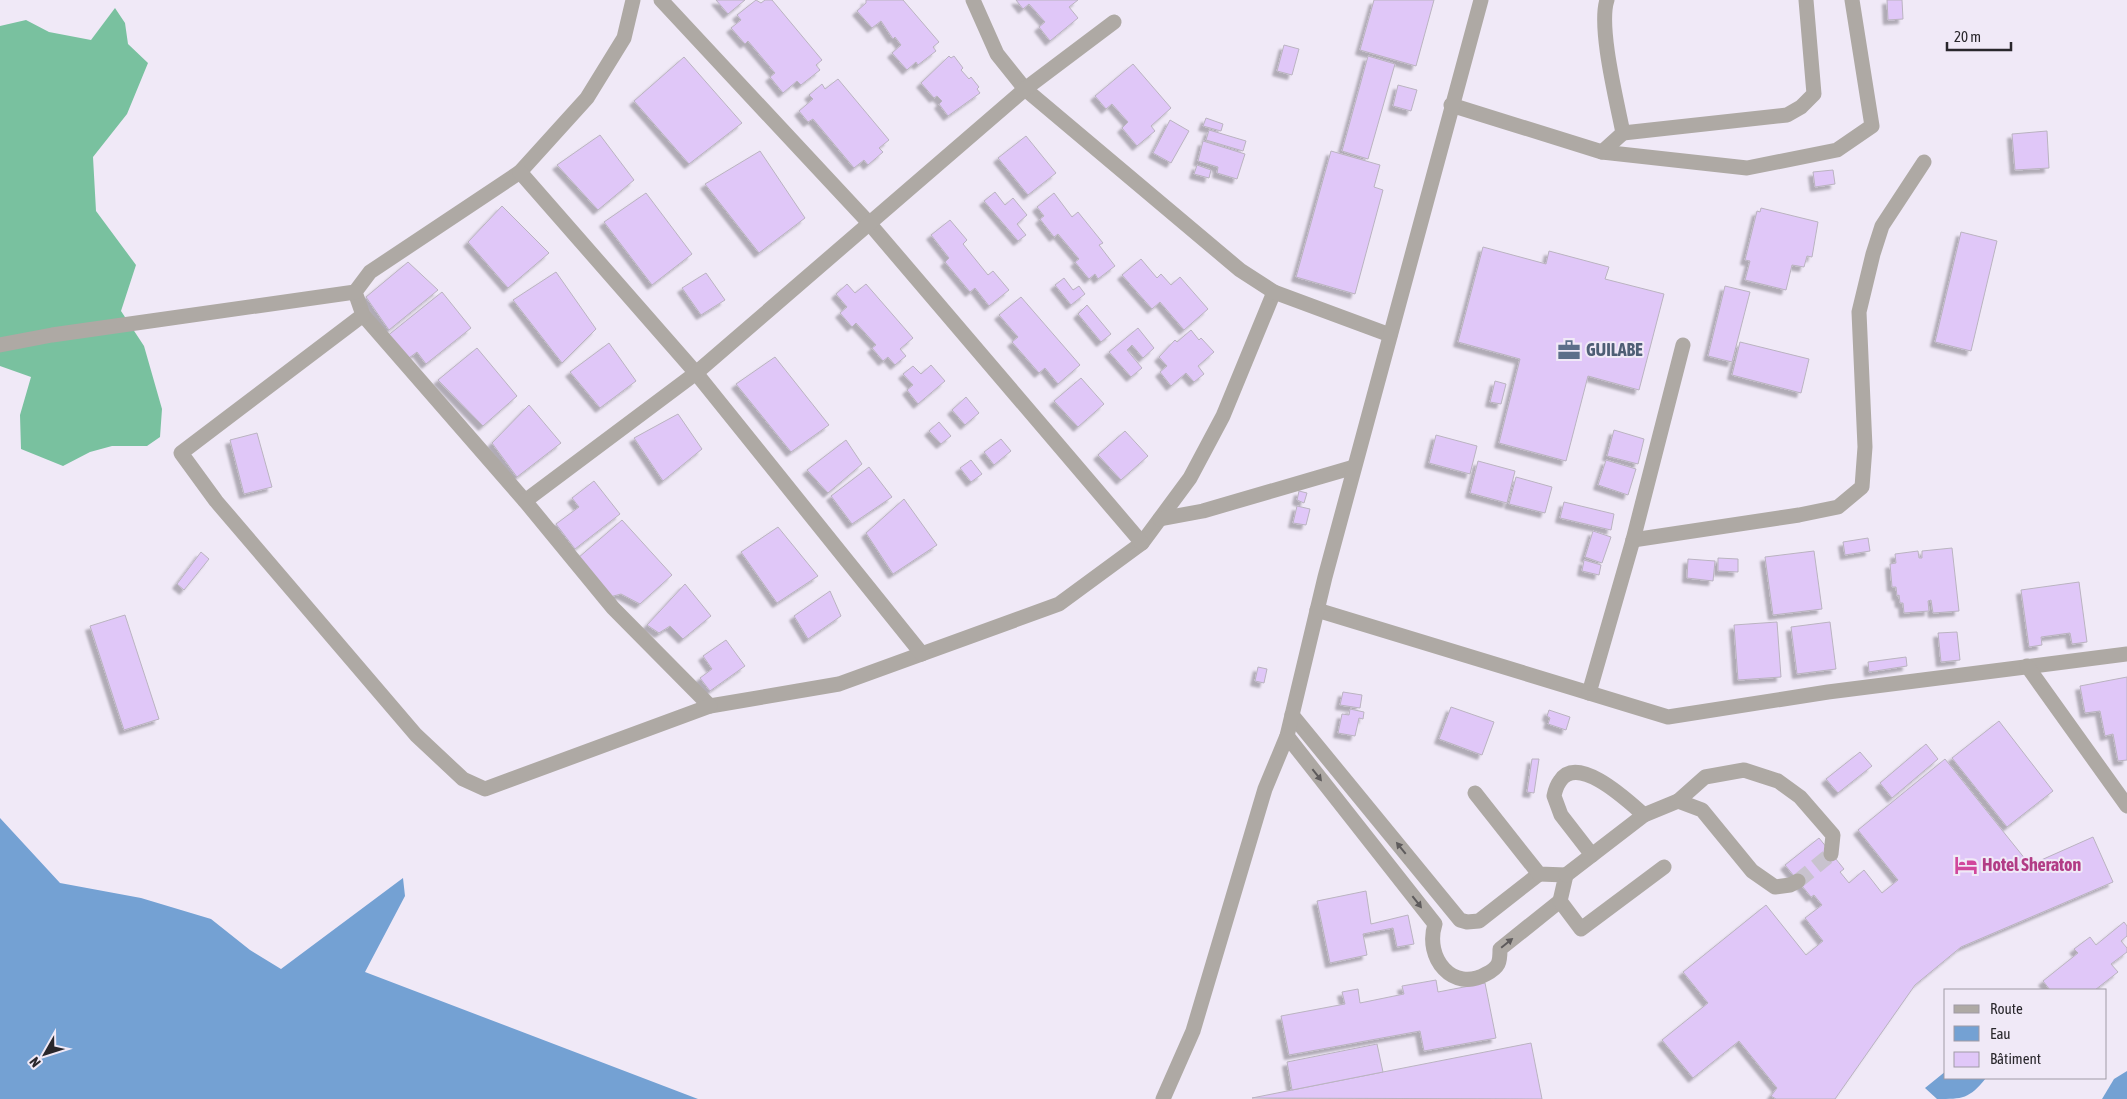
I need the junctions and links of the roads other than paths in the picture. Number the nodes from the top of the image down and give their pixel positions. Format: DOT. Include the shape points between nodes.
graph roads {
  1 [pos="633,0"];
  2 [pos="661,0"];
  3 [pos="973,0"];
  4 [pos="1481,0"];
  5 [pos="1607,0"];
  6 [pos="1806,0"];
  7 [pos="1852,0"];
  8 [pos="1114,22"];
  9 [pos="1025,89"];
  10 [pos="1451,105"];
  11 [pos="1623,133"];
  12 [pos="1602,152"];
  13 [pos="1924,162"];
  14 [pos="520,172"];
  15 [pos="869,223"];
  16 [pos="355,292"];
  17 [pos="1274,292"];
  18 [pos="363,315"];
  19 [pos="1390,334"];
  20 [pos="0,345"];
  21 [pos="1683,345"];
  22 [pos="696,374"];
  23 [pos="1354,467"];
  24 [pos="525,500"];
  25 [pos="1160,519"];
  26 [pos="1633,540"];
  27 [pos="1142,543"];
  28 [pos="1317,610"];
  29 [pos="922,654"];
  30 [pos="2127,654"];
  31 [pos="2028,666"];
  32 [pos="1589,693"];
  33 [pos="710,706"];
  34 [pos="1292,715"];
  35 [pos="1287,736"];
  36 [pos="1475,793"];
  37 [pos="1678,801"];
  38 [pos="2127,806"];
  39 [pos="1644,815"];
  40 [pos="1831,854"];
  41 [pos="1592,855"];
  42 [pos="1664,867"];
  43 [pos="1539,874"];
  44 [pos="1566,875"];
  45 [pos="1798,881"];
  46 [pos="1560,901"];
  47 [pos="1163,1099"];
  1 -- 14 [label="street" via="624,38 587,98"];
  2 -- 15 [label="street"];
  3 -- 9 [label="street" via="997,54"];
  4 -- 10 [label="street"];
  5 -- 11 [label="street" via="1604,28"];
  6 -- 11 [label="street" via="1814,94 1800,108 1787,115"];
  7 -- 12 [label="street" via="1872,126 1837,150 1747,168"];
  8 -- 9 [label="street"];
  9 -- 15 [label="street"];
  9 -- 17 [label="street" via="1240,270"];
  10 -- 12 [label="street"];
  10 -- 19 [label="street"];
  11 -- 12 [label="street"];
  13 -- 26 [label="street" via="1882,226 1859,312 1865,447 1862,487 1838,507"];
  14 -- 16 [label="street" via="370,272"];
  14 -- 22 [label="street"];
  15 -- 22 [label="street"];
  15 -- 27 [label="street"];
  16 -- 18 [label="street"];
  16 -- 20 [label="street"];
  17 -- 19 [label="street"];
  17 -- 25 [label="street" via="1223,416 1190,478"];
  18 -- 24 [label="street"];
  18 -- 33 [label="street" via="181,453 216,501 416,734 463,778 485,789"];
  19 -- 23 [label="street"];
  21 -- 26 [label="street"];
  22 -- 24 [label="street"];
  22 -- 29 [label="street"];
  23 -- 25 [label="street" via="1203,511"];
  23 -- 28 [label="street"];
  24 -- 33 [label="street" via="613,608"];
  25 -- 27 [label="street"];
  26 -- 32 [label="street"];
  27 -- 29 [label="street" via="1059,604"];
  28 -- 32 [label="street"];
  28 -- 34 [label="street"];
  29 -- 33 [label="street" via="839,684"];
  30 -- 31 [label="street"];
  31 -- 32 [label="street" via="1668,717"];
  31 -- 38 [label="street"];
  34 -- 35 [label="street"];
  43 -- 34 [label="street, one-way" via="1479,921 1460,920"];
  35 -- 46 [label="street, one-way" via="1435,924 1433,954 1454,976 1474,978 1488,973 1498,964 1500,948"];
  35 -- 47 [label="street" via="1265,789 1193,1031"];
  36 -- 43 [label="street"];
  37 -- 39 [label="street"];
  37 -- 40 [label="street" via="1705,777 1744,770 1778,781 1800,798 1833,835"];
  37 -- 45 [label="street" via="1702,810 1752,871 1775,887"];
  39 -- 41 [label="street"];
  39 -- 41 [label="street" via="1610,785 1585,774 1570,773 1560,780 1554,796 1561,815"];
  41 -- 44 [label="street"];
  42 -- 46 [label="street" via="1581,928"];
  43 -- 44 [label="street"];
  44 -- 46 [label="street"];
}
